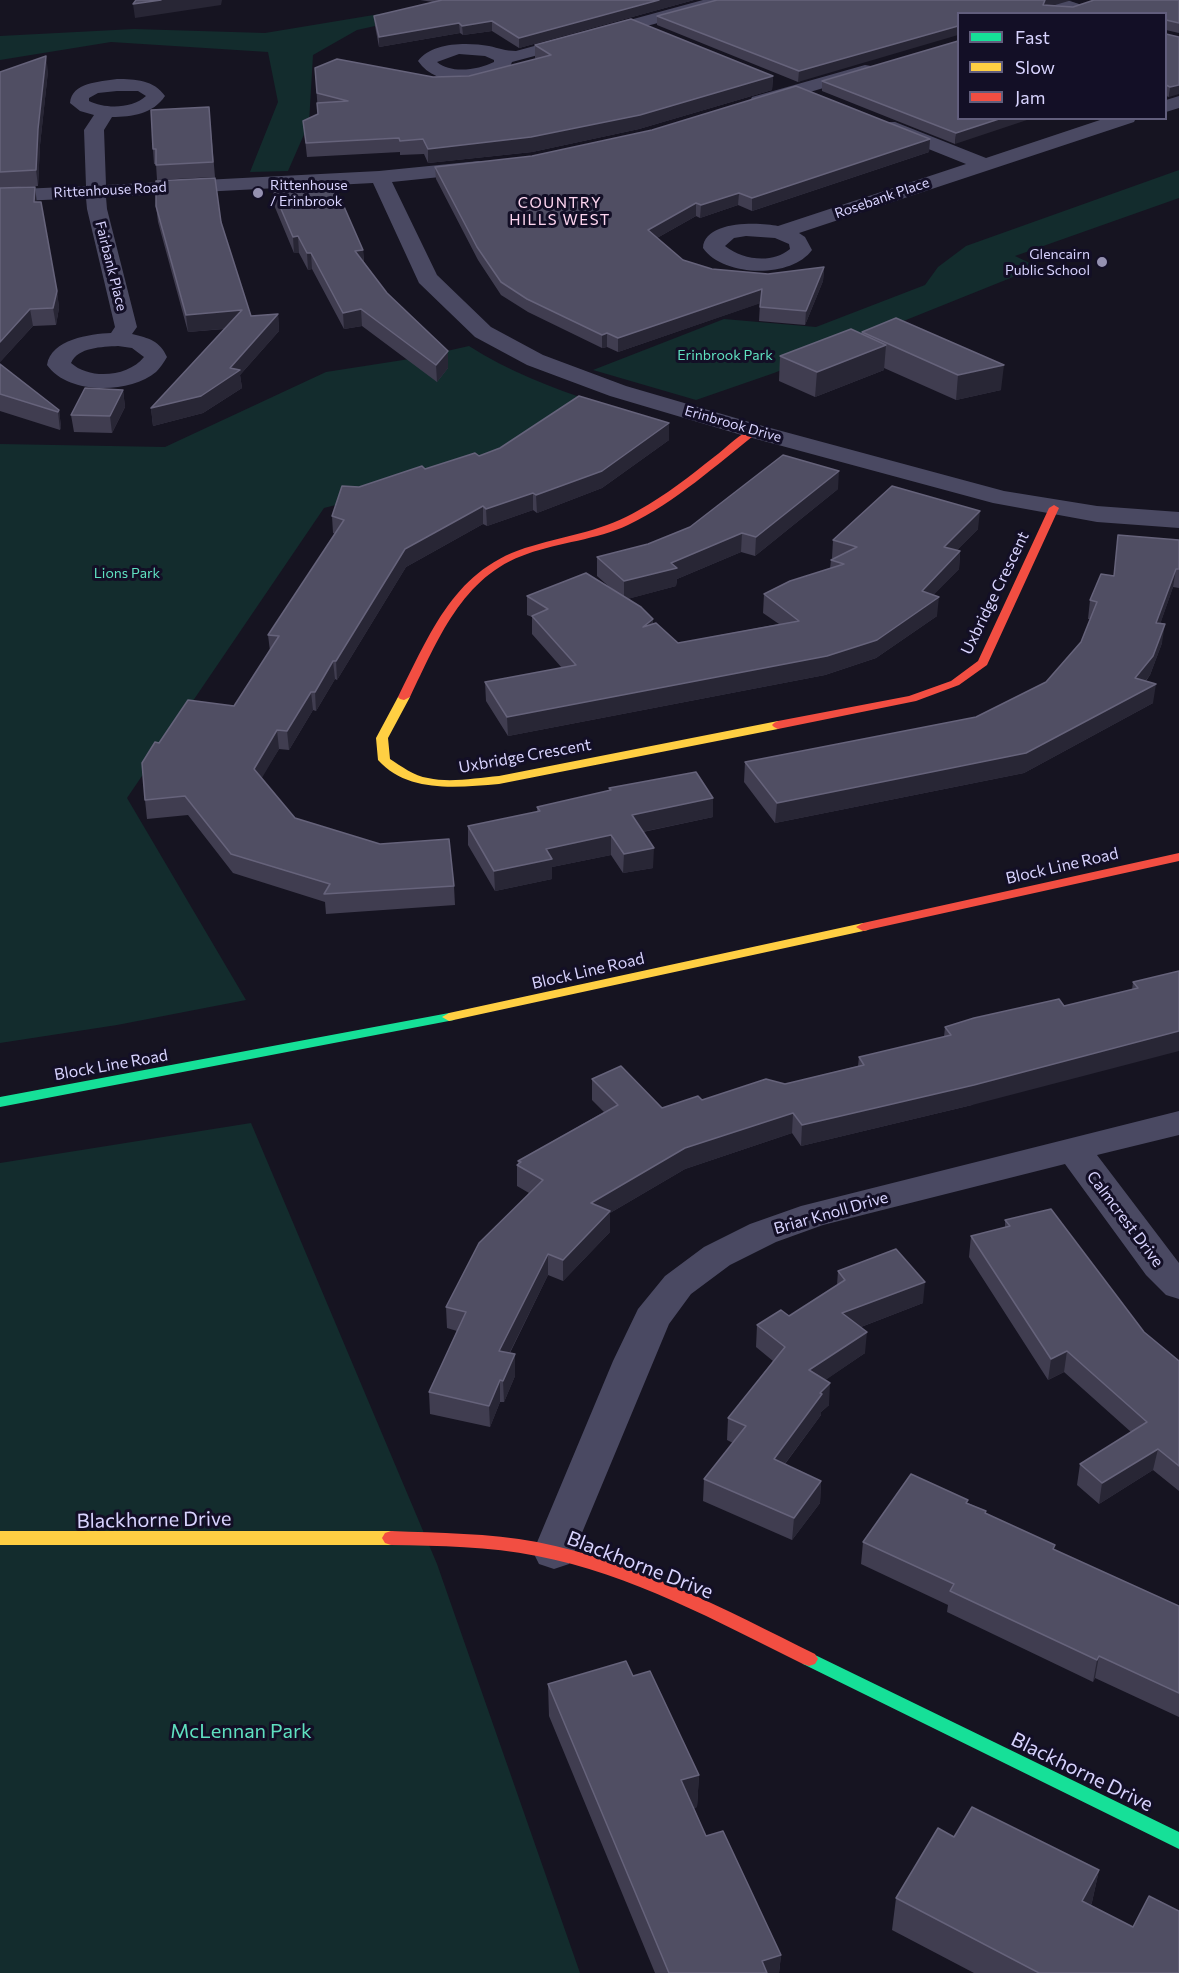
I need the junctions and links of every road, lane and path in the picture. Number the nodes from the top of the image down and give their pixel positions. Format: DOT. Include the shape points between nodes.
graph roads {
  1 [pos="723,0"];
  2 [pos="1050,0"];
  3 [pos="1098,0"];
  4 [pos="1072,8"];
  5 [pos="1059,12"];
  6 [pos="1084,12"];
  7 [pos="633,25"];
  8 [pos="662,37"];
  9 [pos="503,57"];
  10 [pos="882,64"];
  11 [pos="775,81"];
  12 [pos="798,90"];
  13 [pos="821,99"];
  14 [pos="746,105"];
  15 [pos="106,111"];
  16 [pos="874,120"];
  17 [pos="1121,120"];
  18 [pos="501,164"];
  19 [pos="983,164"];
  20 [pos="380,177"];
  21 [pos="96,191"];
  22 [pos="0,196"];
  23 [pos="781,232"];
  24 [pos="118,339"];
  25 [pos="754,431"];
  26 [pos="1054,508"];
  27 [pos="1179,520"];
  28 [pos="1179,857"];
  29 [pos="0,1102"];
  30 [pos="1179,1123"];
  31 [pos="1074,1149"];
  32 [pos="1179,1287"];
  33 [pos="0,1538"];
  34 [pos="554,1552"];
  35 [pos="1179,1841"];
  1 -- 7 [label="street"];
  2 -- 4 [label="street"];
  3 -- 4 [label="street"];
  4 -- 5 [label="street"];
  4 -- 6 [label="street"];
  7 -- 8 [label="street"];
  7 -- 9 [label="street"];
  10 -- 12 [label="street"];
  11 -- 12 [label="street"];
  12 -- 13 [label="street"];
  12 -- 14 [label="street"];
  15 -- 21 [label="street, Fairbank Place" via="94,130"];
  16 -- 19 [label="street"];
  17 -- 19 [label="street, Rosebank Place"];
  18 -- 20 [label="street, Rittenhouse Road"];
  19 -- 23 [label="street, Rosebank Place"];
  20 -- 21 [label="street, Rittenhouse Road"];
  20 -- 25 [label="street, Erinbrook Drive" via="427,278 483,332 535,360 592,381"];
  21 -- 22 [label="street, Rittenhouse Road"];
  21 -- 24 [label="street, Fairbank Place" via="126,327"];
  25 -- 26 [label="street, Erinbrook Drive" via="1002,498"];
  25 -- 26 [label="street, Uxbridge Crescent" via="646,512 620,525 508,557 478,577 448,613 382,738 384,760 419,781 443,786 499,780 912,699 934,691 955,683 983,663"];
  26 -- 27 [label="street, Erinbrook Drive"];
  28 -- 29 [label="street, Block Line Road" via="501,1007"];
  30 -- 31 [label="street, Briar Knoll Drive"];
  31 -- 32 [label="street, Calmcrest Drive" via="1159,1266"];
  31 -- 34 [label="street, Briar Knoll Drive" via="814,1215 763,1233 726,1252 678,1285 652,1319"];
  33 -- 34 [label="street, Blackhorne Drive" via="375,1536"];
  34 -- 35 [label="street, Blackhorne Drive" via="602,1567 744,1628"];
}
